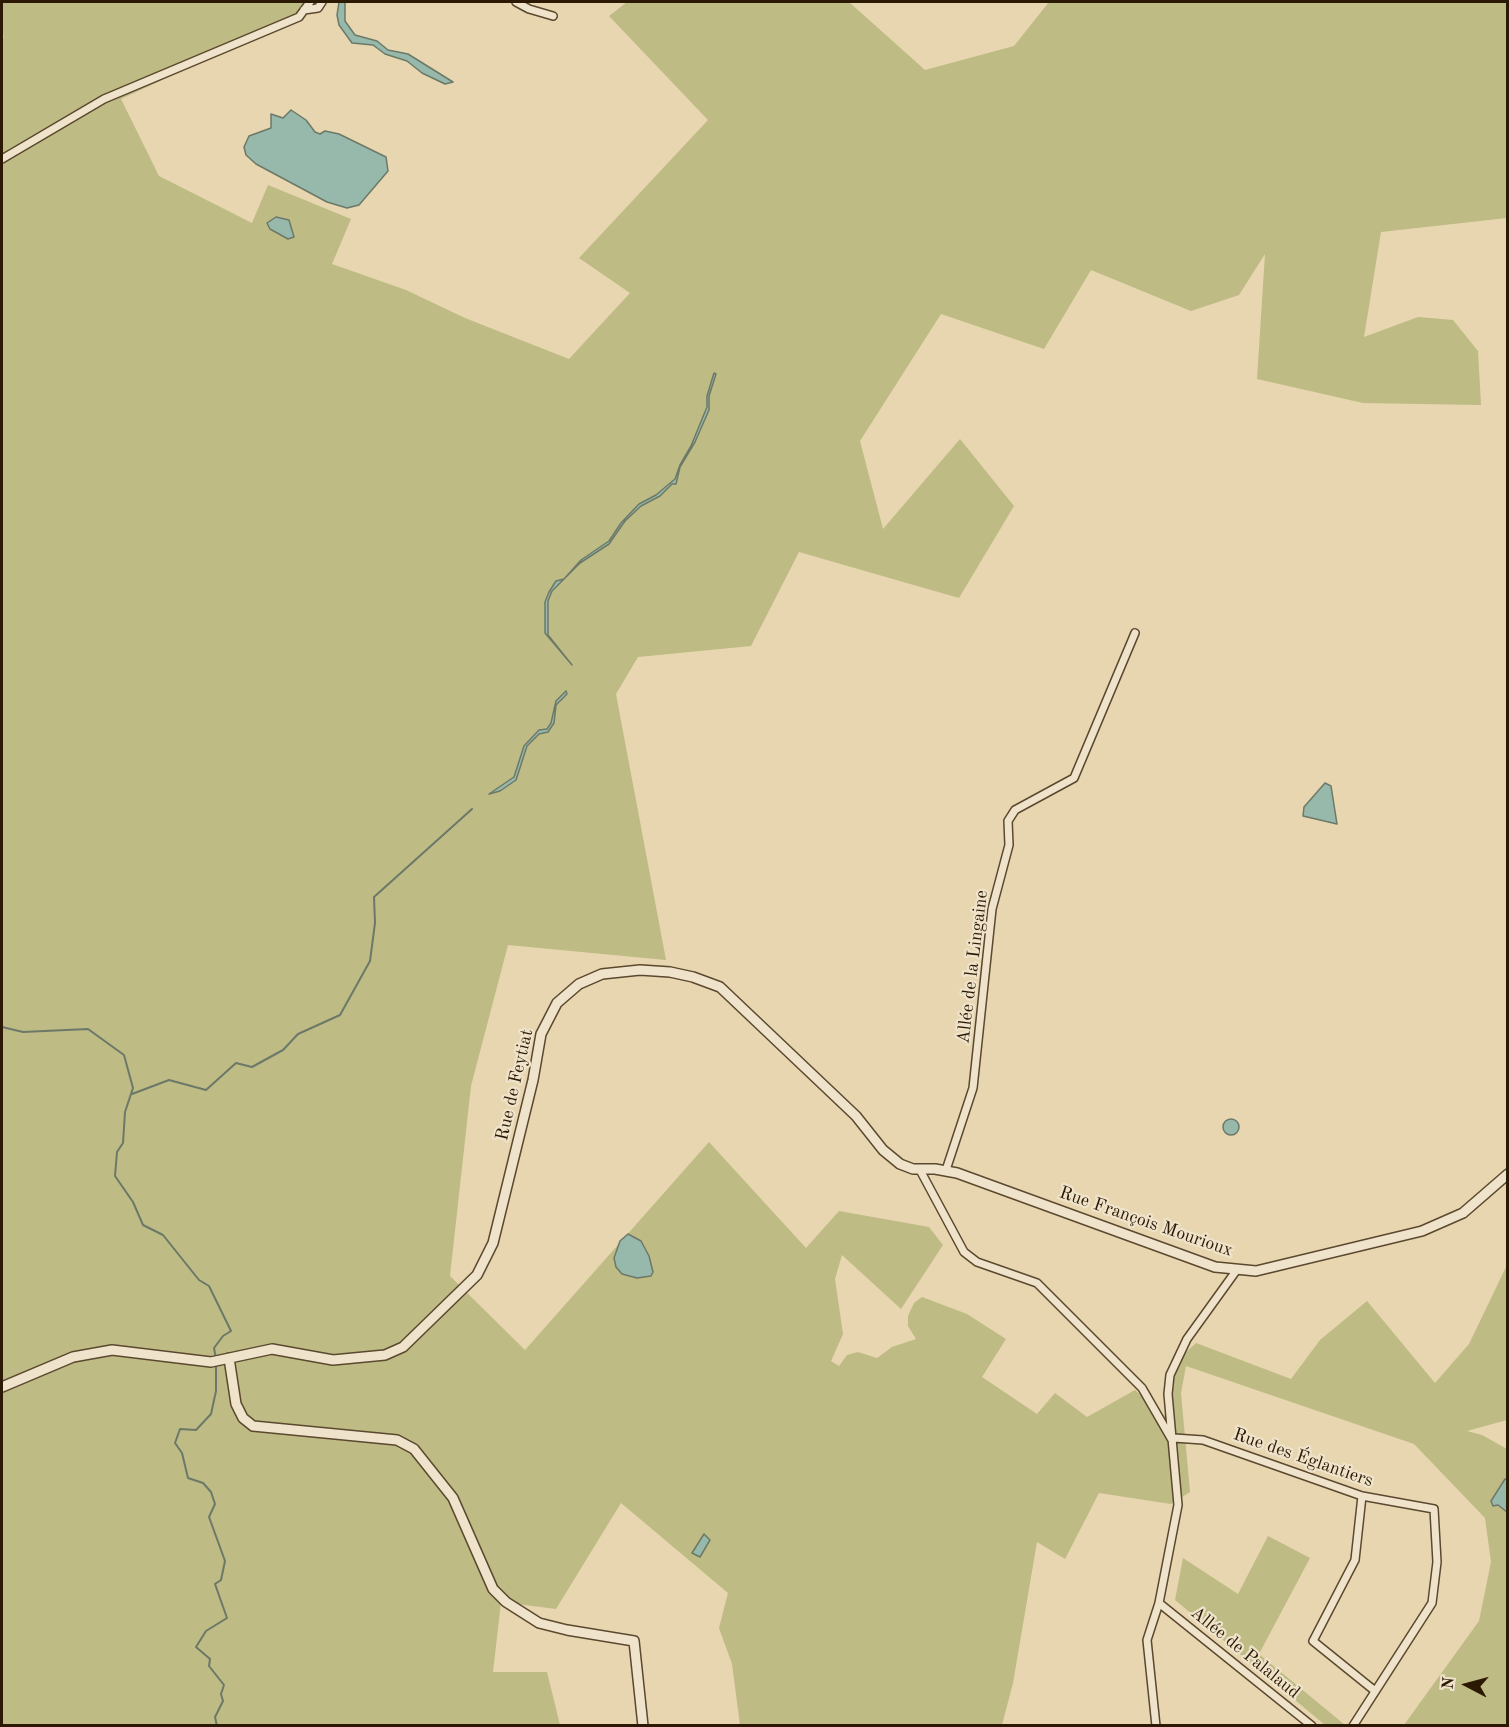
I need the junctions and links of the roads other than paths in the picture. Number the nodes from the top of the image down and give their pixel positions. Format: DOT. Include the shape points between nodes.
graph roads {
  1 [pos="310,2"];
  2 [pos="322,2"];
  3 [pos="516,2"];
  4 [pos="304,10"];
  5 [pos="553,16"];
  6 [pos="2,159"];
  7 [pos="1136,633"];
  8 [pos="876,1141"];
  9 [pos="920,1170"];
  10 [pos="946,1170"];
  11 [pos="1508,1174"];
  12 [pos="1236,1271"];
  13 [pos="226,1359"];
  14 [pos="2,1387"];
  15 [pos="1174,1441"];
  16 [pos="1362,1496"];
  17 [pos="1159,1603"];
  18 [pos="1375,1691"];
  19 [pos="643,1725"];
  20 [pos="1156,1725"];
  21 [pos="1312,1725"];
  22 [pos="1353,1725"];
  1 -- 4 [label="street"];
  2 -- 4 [label="street" via="318,8"];
  3 -- 5 [label="street"];
  4 -- 6 [label="street" via="299,17 104,99"];
  7 -- 10 [label="street, Allée de la Lingaine" via="1074,778 1015,810 1008,821 1010,844 992,909 972,1088"];
  8 -- 9 [label="street, Rue François Mourioux" via="894,1161"];
  8 -- 13 [label="street, Rue de Feytiat" via="856,1116 720,987 670,972 602,974 579,984 558,1003 541,1034 493,1243 477,1275 403,1347 385,1355 333,1360 272,1348"];
  9 -- 10 [label="street, Rue François Mourioux"];
  9 -- 15 [label="street" via="964,1252 977,1262 1037,1283 1142,1388"];
  10 -- 12 [label="street, Rue François Mourioux" via="1215,1267"];
  11 -- 12 [label="street, Rue François Mourioux" via="1463,1213 1422,1231 1256,1271"];
  12 -- 15 [label="street" via="1187,1340 1170,1375 1168,1394"];
  13 -- 14 [label="street, Rue de Feytiat" via="211,1362 112,1350 73,1357"];
  13 -- 19 [label="street" via="236,1404 243,1418 253,1426 397,1440 414,1449 453,1498 493,1590 506,1602 539,1623 634,1641"];
  15 -- 16 [label="street, Rue des Églantiers" via="1203,1440"];
  15 -- 17 [label="street" via="1178,1504"];
  16 -- 18 [label="street" via="1355,1560 1313,1641"];
  16 -- 18 [label="street, Rue des Églantiers" via="1434,1509 1437,1562 1432,1603"];
  17 -- 20 [label="street" via="1147,1640"];
  17 -- 21 [label="street, Allée de Palalaud"];
  18 -- 22 [label="street, Rue des Églantiers"];
}
